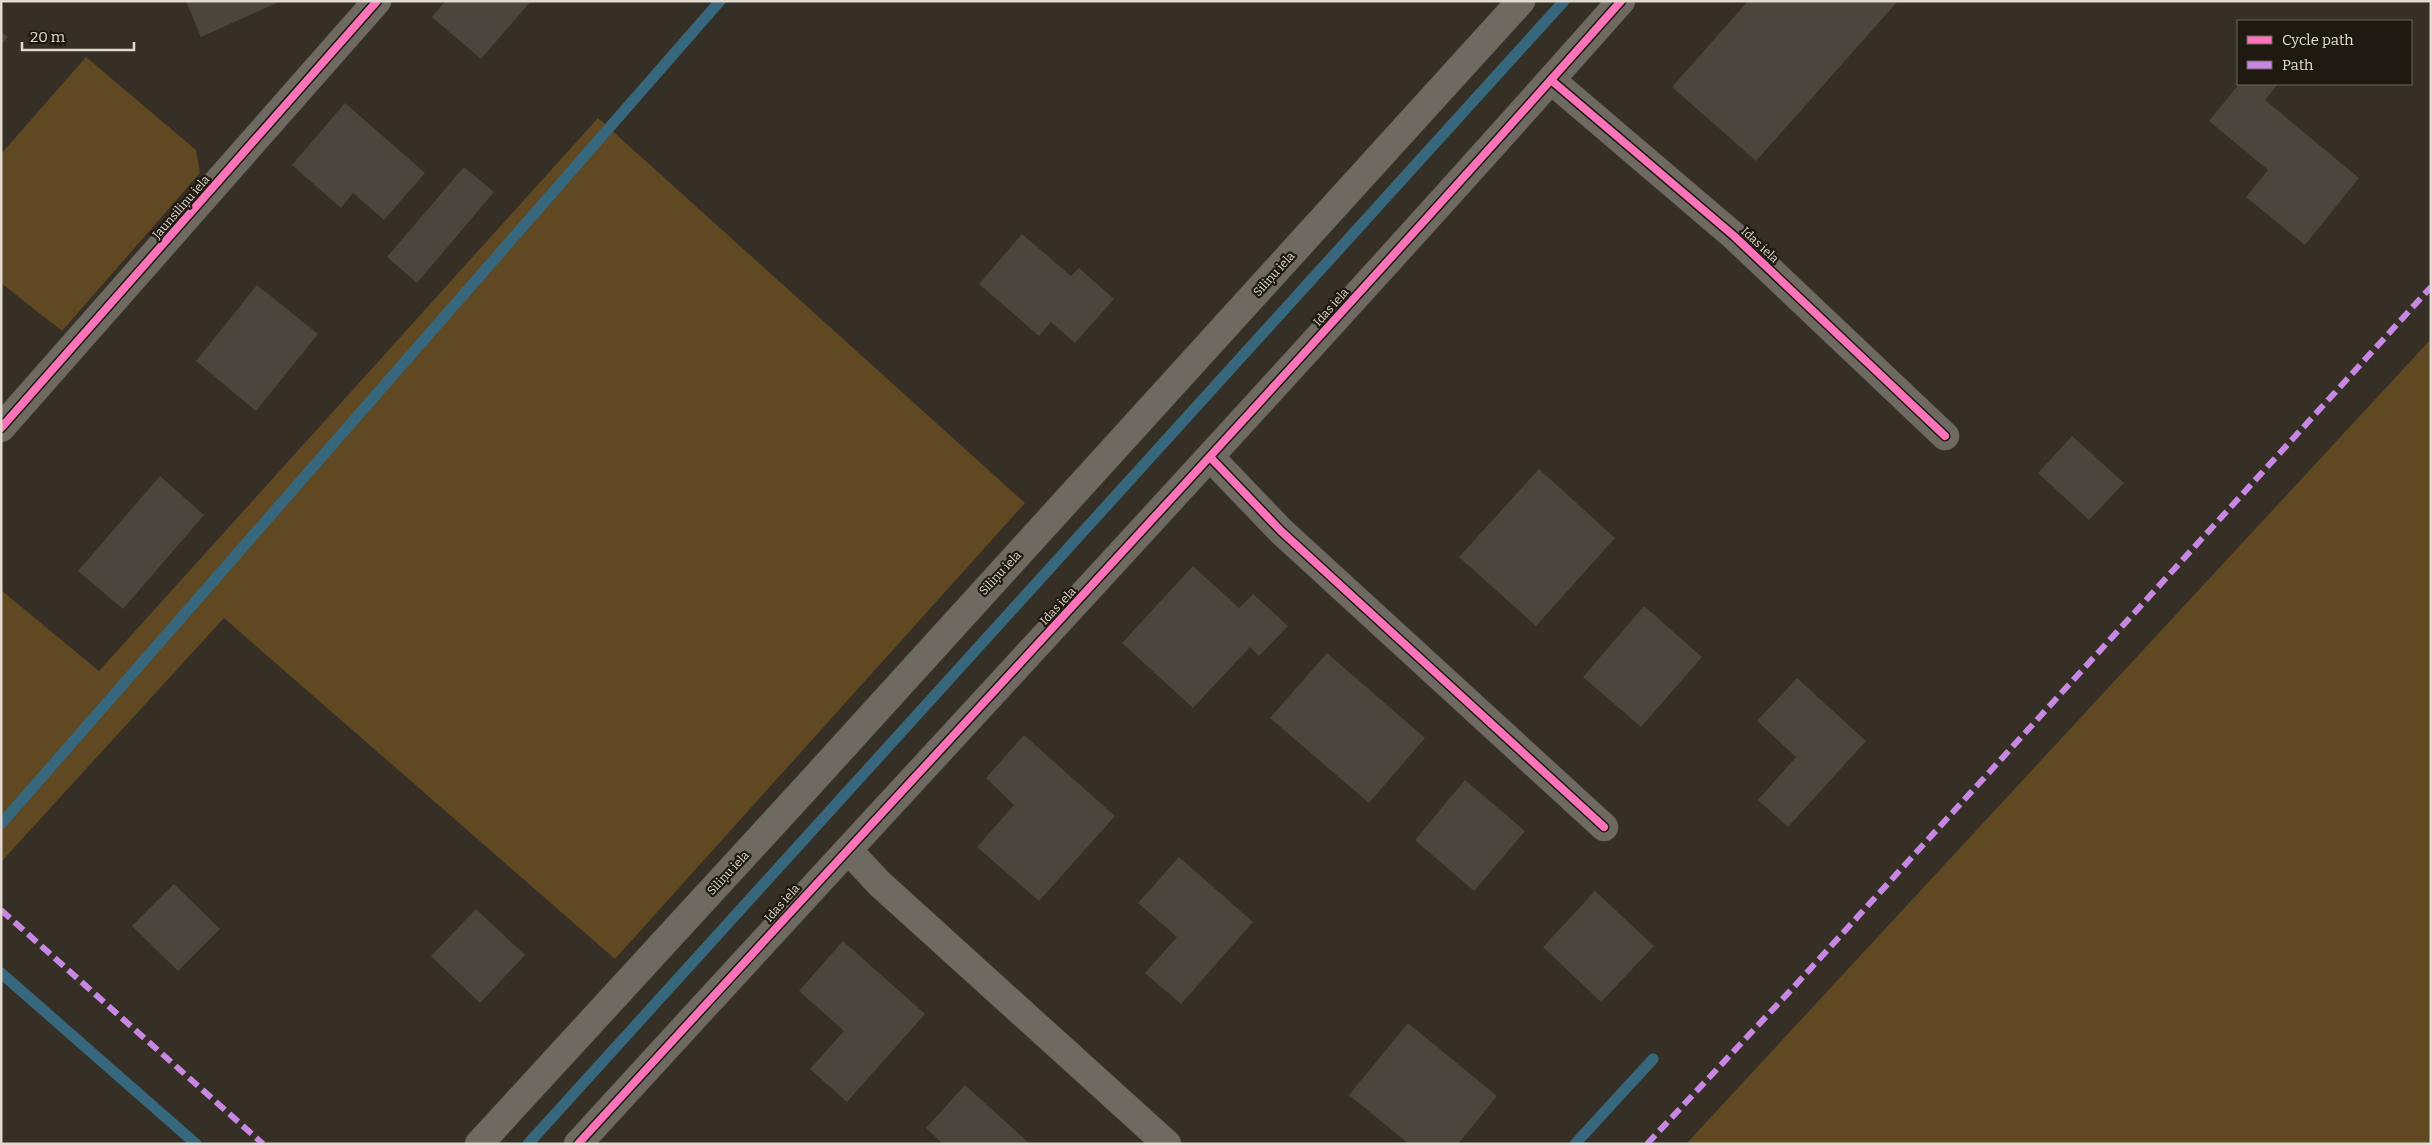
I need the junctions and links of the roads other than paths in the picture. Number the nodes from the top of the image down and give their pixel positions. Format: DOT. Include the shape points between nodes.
graph roads {
  1 [pos="377,1"];
  2 [pos="1521,1"];
  3 [pos="1621,1"];
  4 [pos="1551,80"];
  5 [pos="1,428"];
  6 [pos="1945,436"];
  7 [pos="1211,458"];
  8 [pos="1604,827"];
  9 [pos="848,850"];
  10 [pos="479,1144"];
  11 [pos="578,1144"];
  12 [pos="1167,1144"];
  1 -- 5 [label="street, Jaunsiliņu iela"];
  2 -- 10 [label="street, Siliņu iela"];
  3 -- 4 [label="street, Idas iela"];
  4 -- 6 [label="street, Idas iela" via="1734,236"];
  4 -- 7 [label="street, Idas iela"];
  7 -- 8 [label="street" via="1281,531"];
  7 -- 9 [label="street, Idas iela"];
  9 -- 11 [label="street, Idas iela"];
  9 -- 12 [label="street" via="880,884"];
}
